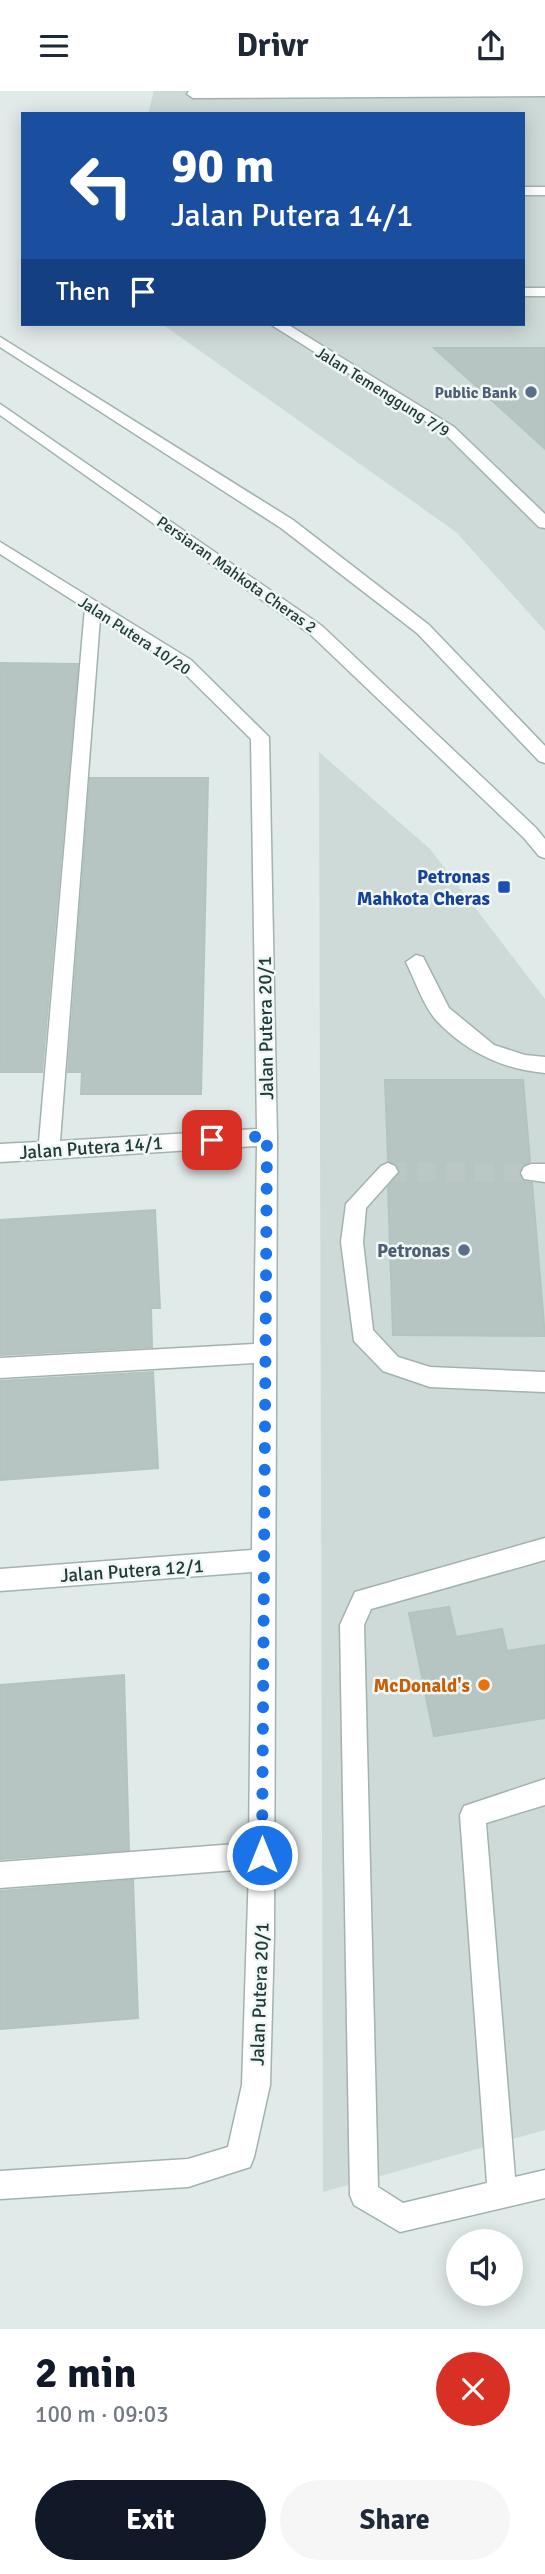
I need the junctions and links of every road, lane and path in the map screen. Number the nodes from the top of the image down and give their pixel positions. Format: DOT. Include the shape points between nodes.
graph roads {
  1 [pos="545,92"];
  2 [pos="193,96"];
  3 [pos="525,191"];
  4 [pos="545,191"];
  5 [pos="525,292"];
  6 [pos="545,292"];
  7 [pos="280,326"];
  8 [pos="0,341"];
  9 [pos="0,408"];
  10 [pos="545,523"];
  11 [pos="0,547"];
  12 [pos="93,608"];
  13 [pos="260,737"];
  14 [pos="545,757"];
  15 [pos="545,851"];
  16 [pos="416,962"];
  17 [pos="545,1065"];
  18 [pos="267,1136"];
  19 [pos="49,1150"];
  20 [pos="0,1153"];
  21 [pos="388,1173"];
  22 [pos="265,1353"];
  23 [pos="0,1368"];
  24 [pos="545,1383"];
  25 [pos="545,1549"];
  26 [pos="264,1560"];
  27 [pos="0,1580"];
  28 [pos="545,1792"];
  29 [pos="262,1855"];
  30 [pos="0,1875"];
  31 [pos="545,2184"];
  32 [pos="0,2185"];
  33 [pos="502,2196"];
  1 -- 2 [label="street"];
  3 -- 4 [label="street"];
  5 -- 6 [label="street"];
  7 -- 10 [label="street, Jalan Temenggung 7/9" via="449,430"];
  8 -- 14 [label="street" via="287,524 423,629"];
  9 -- 15 [label="street, Persiaran Mahkota Cheras 2" via="316,630"];
  11 -- 12 [label="street, Jalan Putera 10/20"];
  12 -- 13 [label="street, Jalan Putera 10/20" via="185,664"];
  12 -- 19 [label="street"];
  13 -- 18 [label="street, Jalan Putera 20/1"];
  16 -- 17 [label="street" via="442,1013 487,1051"];
  18 -- 19 [label="street, Jalan Putera 14/1"];
  18 -- 22 [label="street, Jalan Putera 20/1"];
  19 -- 20 [label="street, Jalan Putera 14/1"];
  21 -- 24 [label="street" via="356,1204 352,1242 362,1333 391,1364 430,1377"];
  22 -- 23 [label="street"];
  22 -- 26 [label="street, Jalan Putera 20/1"];
  25 -- 33 [label="street" via="363,1600 352,1625 364,2195 400,2218"];
  26 -- 27 [label="street, Jalan Putera 12/1"];
  26 -- 29 [label="street, Jalan Putera 20/1"];
  28 -- 33 [label="street" via="473,1815"];
  29 -- 30 [label="street"];
  29 -- 32 [label="street, Jalan Putera 20/1" via="256,2085 240,2157 188,2173"];
  31 -- 33 [label="street"];
}
